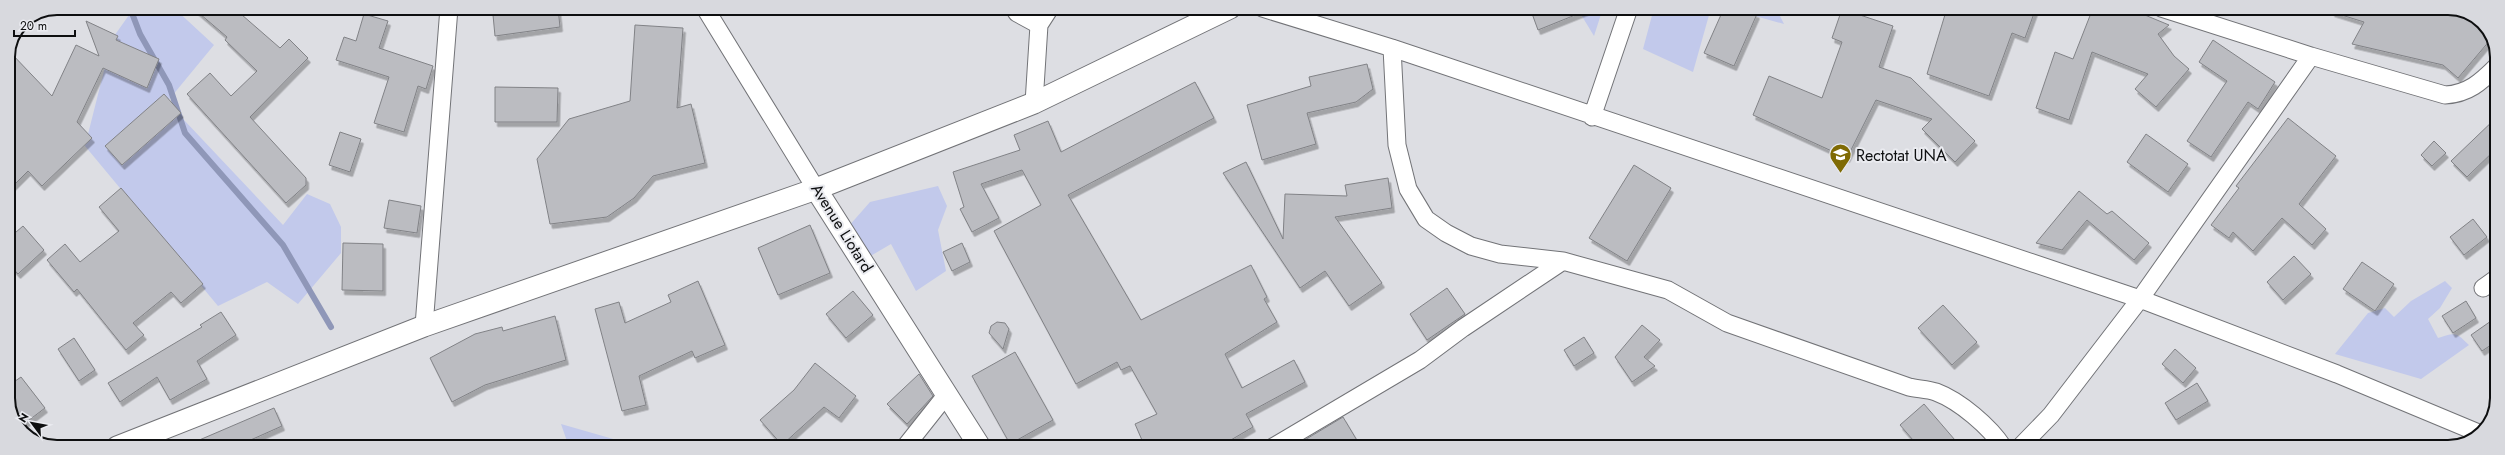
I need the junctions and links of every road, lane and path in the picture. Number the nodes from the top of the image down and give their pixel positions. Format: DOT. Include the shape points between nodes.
graph roads {
  1 [pos="448,15"];
  2 [pos="709,15"];
  3 [pos="1021,15"];
  4 [pos="1045,15"];
  5 [pos="1216,15"];
  6 [pos="1285,15"];
  7 [pos="1627,15"];
  8 [pos="2183,15"];
  9 [pos="1039,25"];
  10 [pos="1392,48"];
  11 [pos="2311,56"];
  12 [pos="2490,73"];
  13 [pos="1034,103"];
  14 [pos="1592,117"];
  15 [pos="816,189"];
  16 [pos="1563,261"];
  17 [pos="2490,283"];
  18 [pos="2483,288"];
  19 [pos="2140,299"];
  20 [pos="424,326"];
  21 [pos="947,394"];
  22 [pos="2473,431"];
  23 [pos="135,440"];
  24 [pos="911,440"];
  25 [pos="976,440"];
  26 [pos="1284,440"];
  27 [pos="1998,440"];
  28 [pos="2027,440"];
  1 -- 20 [label="street"];
  2 -- 15 [label="street, Avenue Liotard"];
  3 -- 9 [label="street"];
  4 -- 9 [label="street"];
  5 -- 13 [label="street"];
  6 -- 10 [label="street"];
  7 -- 14 [label="street"];
  8 -- 11 [label="street"];
  9 -- 13 [label="street"];
  10 -- 14 [label="street"];
  10 -- 16 [label="street" via="1397,145 1408,189 1426,219 1471,246 1500,254"];
  11 -- 12 [label="street" via="2445,95 2460,94 2481,82"];
  11 -- 19 [label="street"];
  13 -- 15 [label="street"];
  14 -- 19 [label="street"];
  15 -- 20 [label="street"];
  15 -- 21 [label="street, Avenue Liotard"];
  16 -- 26 [label="street" via="1420,360"];
  16 -- 27 [label="street" via="1668,290 1727,324 1908,387 1937,392 1963,408 1993,432"];
  17 -- 18 [label="street"];
  19 -- 22 [label="street" via="2337,374"];
  19 -- 28 [label="street" via="2051,416"];
  20 -- 23 [label="street"];
  21 -- 24 [label="street"];
  21 -- 25 [label="street, Avenue Liotard"];
}
